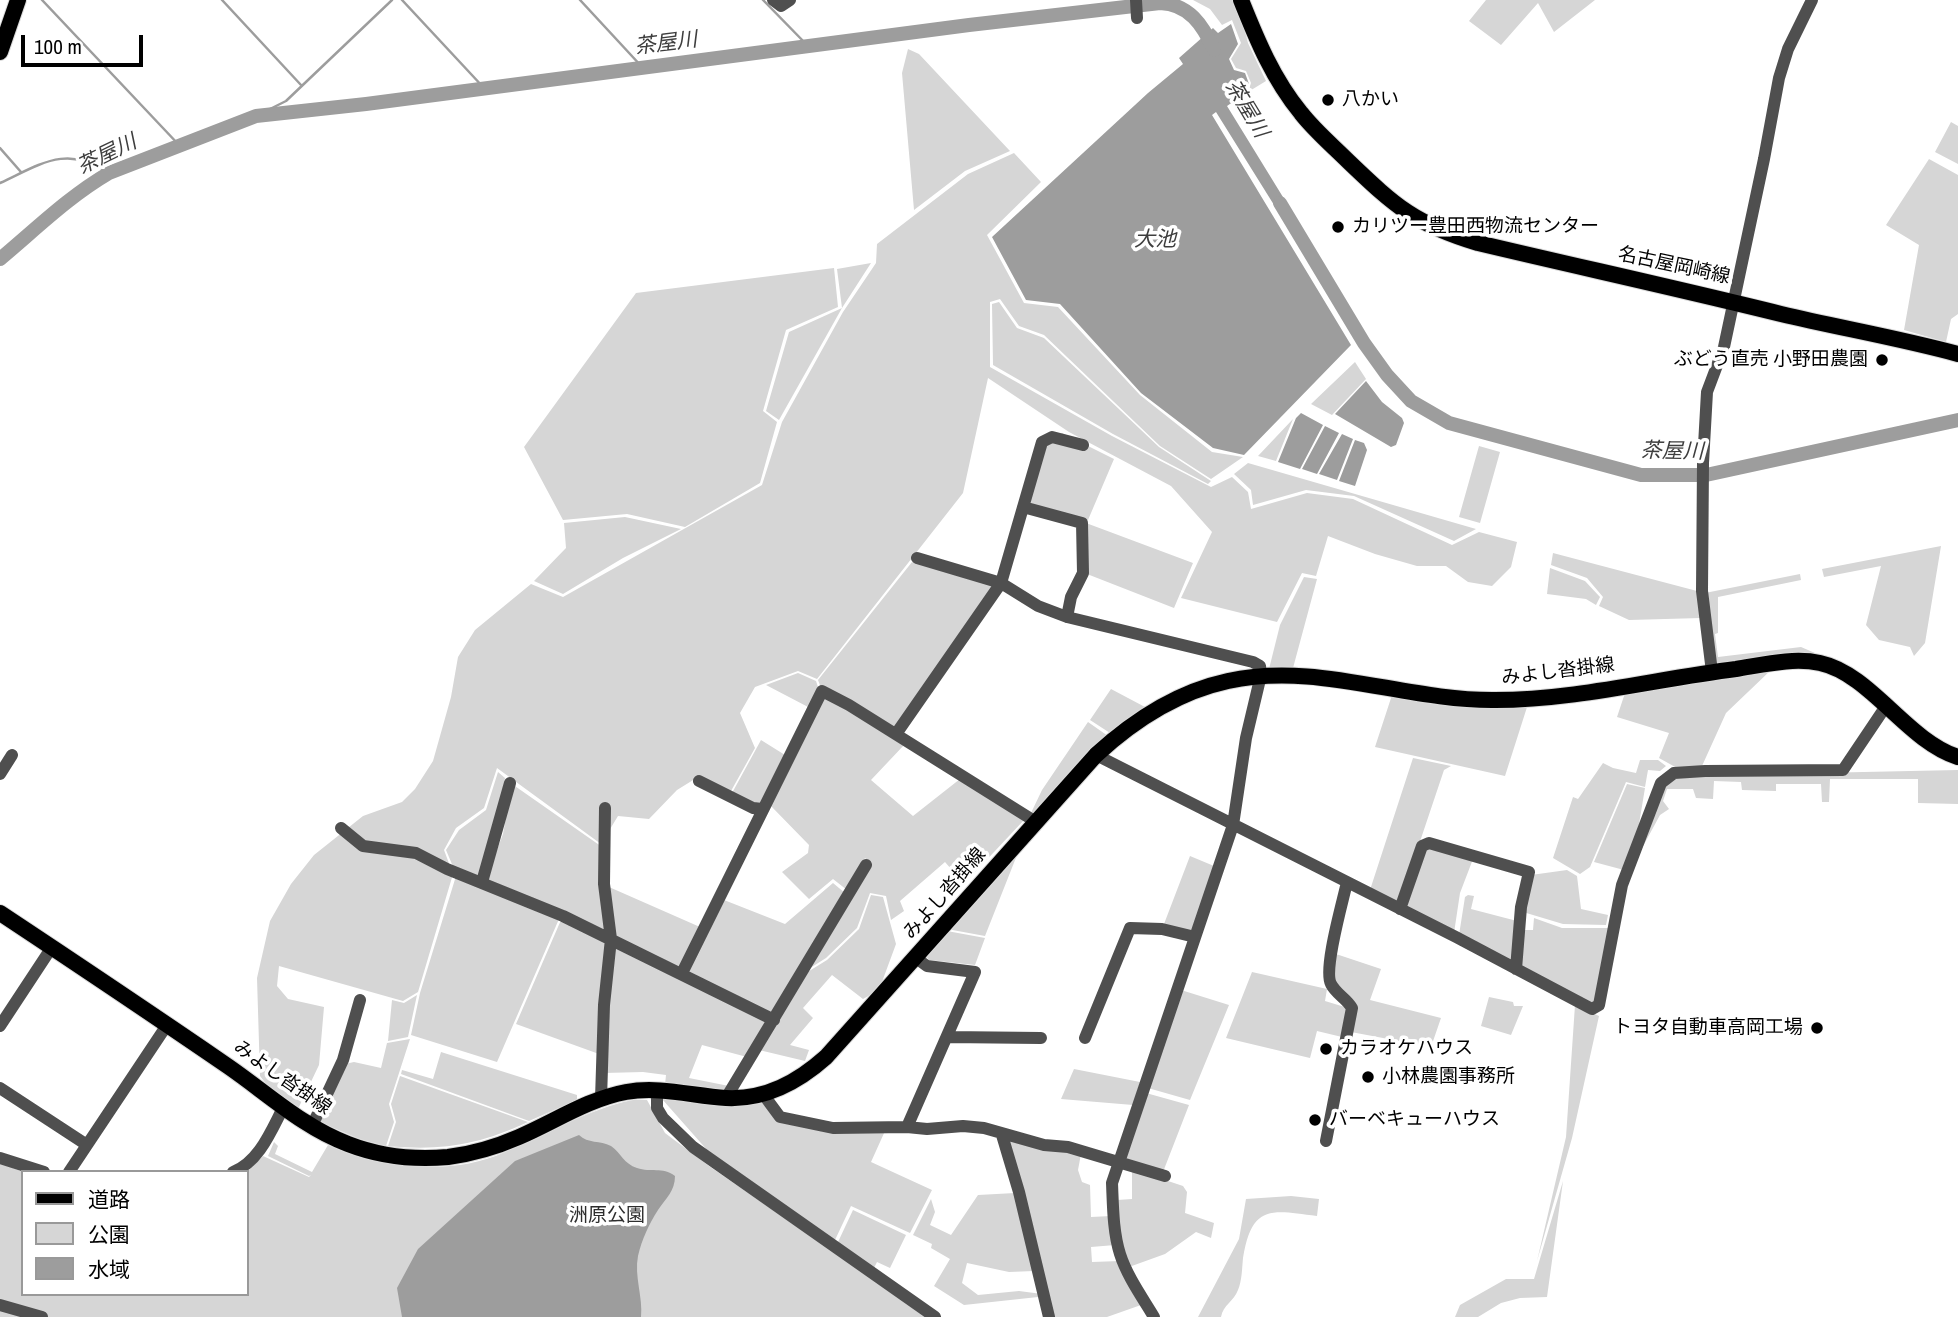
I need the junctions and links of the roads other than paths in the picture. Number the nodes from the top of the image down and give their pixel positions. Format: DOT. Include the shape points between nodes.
graph roads {
  1 [pos="18,0"];
  2 [pos="773,0"];
  3 [pos="790,0"];
  4 [pos="1136,0"];
  5 [pos="1241,0"];
  6 [pos="1812,0"];
  7 [pos="1137,18"];
  8 [pos="0,52"];
  9 [pos="1735,301"];
  10 [pos="1958,354"];
  11 [pos="1083,445"];
  12 [pos="1023,507"];
  13 [pos="916,558"];
  14 [pos="1002,583"];
  15 [pos="1067,617"];
  16 [pos="1712,672"];
  17 [pos="1261,675"];
  18 [pos="1886,706"];
  19 [pos="896,734"];
  20 [pos="12,755"];
  21 [pos="1096,755"];
  22 [pos="1958,757"];
  23 [pos="0,774"];
  24 [pos="699,781"];
  25 [pos="510,783"];
  26 [pos="605,808"];
  27 [pos="762,809"];
  28 [pos="1036,822"];
  29 [pos="1233,825"];
  30 [pos="341,828"];
  31 [pos="866,865"];
  32 [pos="482,883"];
  33 [pos="1347,883"];
  34 [pos="1400,909"];
  35 [pos="0,913"];
  36 [pos="1195,937"];
  37 [pos="611,939"];
  38 [pos="52,947"];
  39 [pos="916,958"];
  40 [pos="1516,969"];
  41 [pos="682,973"];
  42 [pos="360,1000"];
  43 [pos="774,1020"];
  44 [pos="167,1025"];
  45 [pos="0,1026"];
  46 [pos="947,1037"];
  47 [pos="1041,1038"];
  48 [pos="1085,1038"];
  49 [pos="0,1088"];
  50 [pos="657,1091"];
  51 [pos="763,1094"];
  52 [pos="726,1098"];
  53 [pos="601,1099"];
  54 [pos="283,1108"];
  55 [pos="312,1126"];
  56 [pos="907,1127"];
  57 [pos="1002,1135"];
  58 [pos="1326,1140"];
  59 [pos="87,1145"];
  60 [pos="0,1158"];
  61 [pos="1119,1162"];
  62 [pos="38,1170"];
  63 [pos="70,1170"];
  64 [pos="238,1170"];
  65 [pos="1165,1176"];
  66 [pos="0,1304"];
  67 [pos="42,1317"];
  68 [pos="935,1317"];
  69 [pos="1049,1317"];
  70 [pos="1154,1317"];
  1 -- 8 [label="main road"];
  2 -- 3 [label="street" via="781,6"];
  4 -- 7 [label="street"];
  5 -- 9 [label="main road, 名古屋岡崎線" via="1268,64 1299,111 1388,200 1416,219 1478,243"];
  6 -- 9 [label="street" via="1779,78"];
  9 -- 10 [label="main road, 名古屋岡崎線"];
  9 -- 16 [label="street" via="1707,392 1702,591"];
  11 -- 12 [label="street" via="1052,437 1042,442"];
  12 -- 14 [label="street"];
  12 -- 15 [label="street" via="1082,523 1083,573"];
  13 -- 14 [label="street"];
  14 -- 15 [label="street" via="1038,606"];
  14 -- 19 [label="street"];
  15 -- 17 [label="street" via="1253,662 1260,666"];
  16 -- 17 [label="main road, みよし沓掛線" via="1538,698 1494,700 1313,676"];
  16 -- 18 [label="main road, みよし沓掛線" via="1819,663 1834,667"];
  17 -- 21 [label="main road, みよし沓掛線" via="1226,681 1155,709"];
  17 -- 29 [label="street" via="1245,738"];
  18 -- 22 [label="main road, みよし沓掛線" via="1934,746"];
  18 -- 40 [label="street" via="1843,770 1704,771 1674,774 1661,783 1622,885 1599,1005 1592,1009"];
  19 -- 27 [label="street" via="822,691"];
  19 -- 28 [label="street"];
  20 -- 23 [label="street"];
  21 -- 28 [label="main road, みよし沓掛線"];
  21 -- 29 [label="street"];
  24 -- 27 [label="street"];
  25 -- 32 [label="street"];
  26 -- 37 [label="street" via="604,884"];
  27 -- 41 [label="street"];
  28 -- 39 [label="main road, みよし沓掛線"];
  29 -- 33 [label="street"];
  29 -- 36 [label="street"];
  30 -- 32 [label="street" via="363,846 416,853"];
  31 -- 43 [label="street"];
  32 -- 37 [label="street"];
  33 -- 34 [label="street"];
  33 -- 58 [label="street" via="1329,981 1352,1008"];
  34 -- 40 [label="street"];
  34 -- 40 [label="street" via="1422,846 1429,843 1529,872"];
  35 -- 38 [label="main road, みよし沓掛線"];
  36 -- 48 [label="street" via="1163,929 1130,928"];
  36 -- 61 [label="street"];
  37 -- 41 [label="street"];
  37 -- 53 [label="street"];
  38 -- 44 [label="main road, みよし沓掛線"];
  38 -- 45 [label="street"];
  39 -- 46 [label="street" via="927,966 975,972"];
  39 -- 51 [label="main road, みよし沓掛線" via="826,1057 793,1083"];
  41 -- 43 [label="street"];
  42 -- 55 [label="street" via="343,1060"];
  43 -- 52 [label="street"];
  44 -- 54 [label="main road, みよし沓掛線"];
  44 -- 59 [label="street"];
  46 -- 47 [label="street"];
  46 -- 56 [label="street"];
  49 -- 59 [label="street"];
  50 -- 52 [label="main road, みよし沓掛線"];
  50 -- 53 [label="main road, みよし沓掛線"];
  50 -- 68 [label="street" via="657,1108 663,1118 693,1147"];
  51 -- 52 [label="main road, みよし沓掛線"];
  51 -- 56 [label="street" via="780,1117 833,1128"];
  53 -- 55 [label="main road, みよし沓掛線" via="494,1147 446,1157 369,1151"];
  54 -- 55 [label="main road, みよし沓掛線"];
  54 -- 64 [label="street" via="255,1157"];
  56 -- 57 [label="street" via="963,1126"];
  57 -- 61 [label="street"];
  57 -- 69 [label="street"];
  59 -- 63 [label="street"];
  60 -- 62 [label="street"];
  61 -- 65 [label="street"];
  61 -- 70 [label="street" via="1112,1183 1120,1254"];
  66 -- 67 [label="street"];
}
